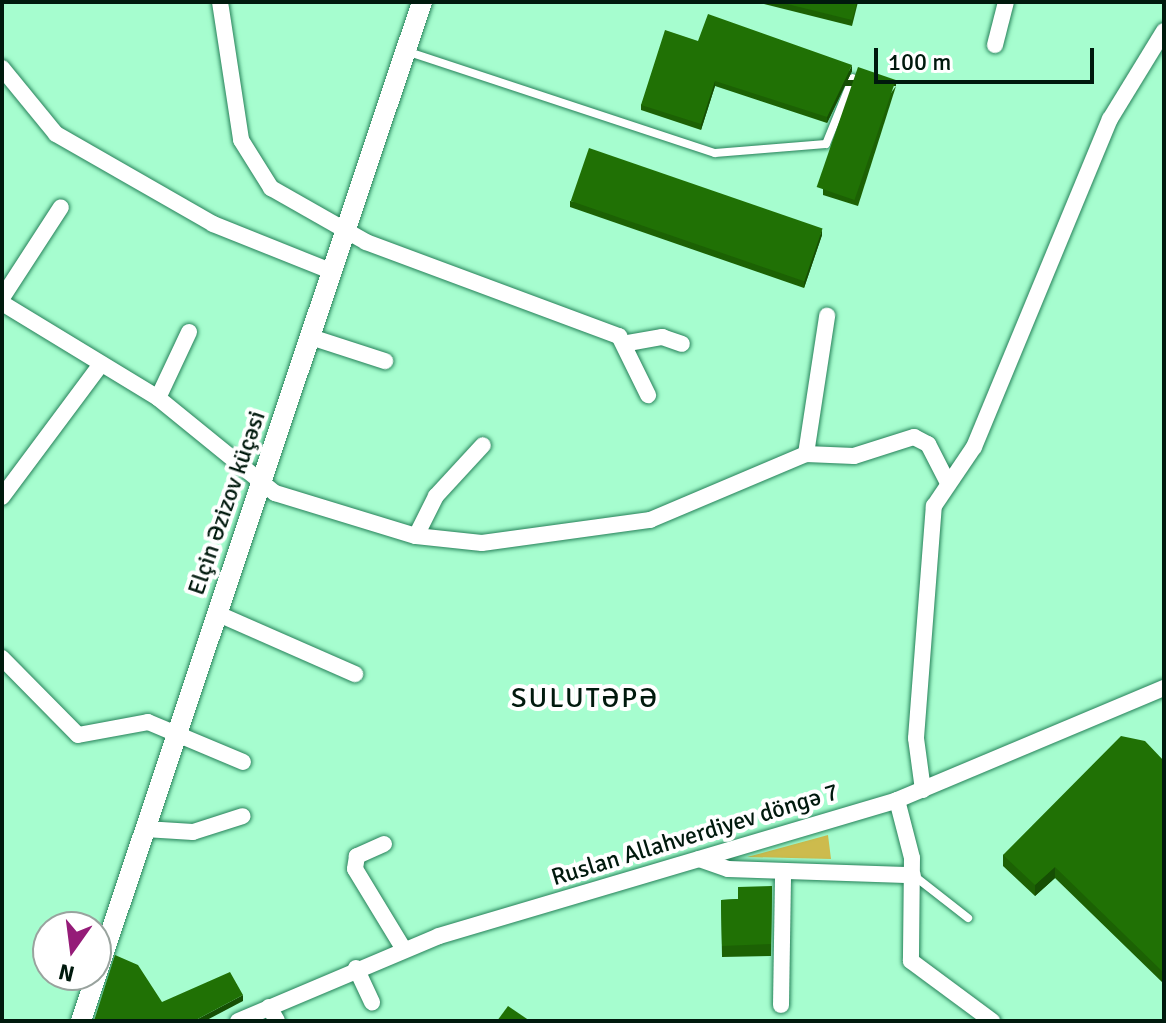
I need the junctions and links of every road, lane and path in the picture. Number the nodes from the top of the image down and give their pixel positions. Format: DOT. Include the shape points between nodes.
graph roads {
  1 [pos="220,2"];
  2 [pos="422,2"];
  3 [pos="1006,2"];
  4 [pos="1164,31"];
  5 [pos="995,45"];
  6 [pos="406,51"];
  7 [pos="2,68"];
  8 [pos="853,78"];
  9 [pos="61,207"];
  10 [pos="346,233"];
  11 [pos="333,272"];
  12 [pos="2,301"];
  13 [pos="827,316"];
  14 [pos="189,332"];
  15 [pos="311,337"];
  16 [pos="628,343"];
  17 [pos="682,344"];
  18 [pos="385,361"];
  19 [pos="101,364"];
  20 [pos="648,395"];
  21 [pos="158,398"];
  22 [pos="483,445"];
  23 [pos="806,454"];
  24 [pos="948,483"];
  25 [pos="261,484"];
  26 [pos="2,497"];
  27 [pos="416,536"];
  28 [pos="216,613"];
  29 [pos="2,658"];
  30 [pos="355,674"];
  31 [pos="1164,688"];
  32 [pos="178,729"];
  33 [pos="243,762"];
  34 [pos="923,790"];
  35 [pos="897,800"];
  36 [pos="243,816"];
  37 [pos="145,829"];
  38 [pos="384,844"];
  39 [pos="699,859"];
  40 [pos="783,873"];
  41 [pos="913,875"];
  42 [pos="968,918"];
  43 [pos="403,948"];
  44 [pos="356,968"];
  45 [pos="372,1002"];
  46 [pos="781,1005"];
  47 [pos="273,1014"];
  48 [pos="81,1021"];
  49 [pos="238,1021"];
  50 [pos="992,1021"];
  1 -- 10 [label="street" via="250,163 271,188"];
  2 -- 6 [label="street, Elçin Əzizov küçəsi"];
  3 -- 5 [label="street"];
  4 -- 24 [label="street" via="1110,119 974,447"];
  6 -- 8 [label="lane" via="715,153 826,144"];
  6 -- 10 [label="street, Elçin Əzizov küçəsi"];
  7 -- 11 [label="street" via="56,134 213,224"];
  9 -- 12 [label="street"];
  10 -- 11 [label="street, Elçin Əzizov küçəsi"];
  10 -- 16 [label="street" via="528,296"];
  11 -- 15 [label="street, Elçin Əzizov küçəsi"];
  12 -- 19 [label="street"];
  13 -- 23 [label="street"];
  14 -- 21 [label="street"];
  15 -- 18 [label="street"];
  15 -- 25 [label="street, Elçin Əzizov küçəsi"];
  16 -- 17 [label="street" via="662,337"];
  16 -- 20 [label="street"];
  19 -- 21 [label="street"];
  19 -- 26 [label="street"];
  21 -- 25 [label="street"];
  22 -- 27 [label="street" via="436,496"];
  23 -- 24 [label="street" via="854,456 921,438"];
  23 -- 27 [label="street" via="650,520 482,543"];
  24 -- 34 [label="street" via="934,506 928,551 916,738"];
  25 -- 27 [label="street" via="289,501"];
  25 -- 28 [label="street, Elçin Əzizov küçəsi"];
  28 -- 30 [label="street"];
  28 -- 32 [label="street, Elçin Əzizov küçəsi"];
  29 -- 32 [label="street" via="78,735 93,737 135,721"];
  31 -- 34 [label="street, Ruslan Allahverdiyev döngə 7"];
  32 -- 33 [label="street"];
  32 -- 37 [label="street, Elçin Əzizov küçəsi"];
  34 -- 35 [label="street, Ruslan Allahverdiyev döngə 7"];
  35 -- 39 [label="street, Ruslan Allahverdiyev döngə 7"];
  35 -- 41 [label="street"];
  36 -- 37 [label="street" via="193,832"];
  37 -- 48 [label="street, Elçin Əzizov küçəsi"];
  38 -- 43 [label="street" via="353,862"];
  39 -- 40 [label="street" via="718,868"];
  39 -- 43 [label="street, Ruslan Allahverdiyev döngə 7"];
  40 -- 41 [label="street"];
  40 -- 46 [label="street"];
  41 -- 42 [label="lane"];
  41 -- 50 [label="street" via="911,961"];
  43 -- 44 [label="street, Ruslan Allahverdiyev döngə 7"];
  44 -- 45 [label="street"];
  44 -- 47 [label="street, Ruslan Allahverdiyev döngə 7"];
  47 -- 49 [label="street, Ruslan Allahverdiyev döngə 7"];
}
